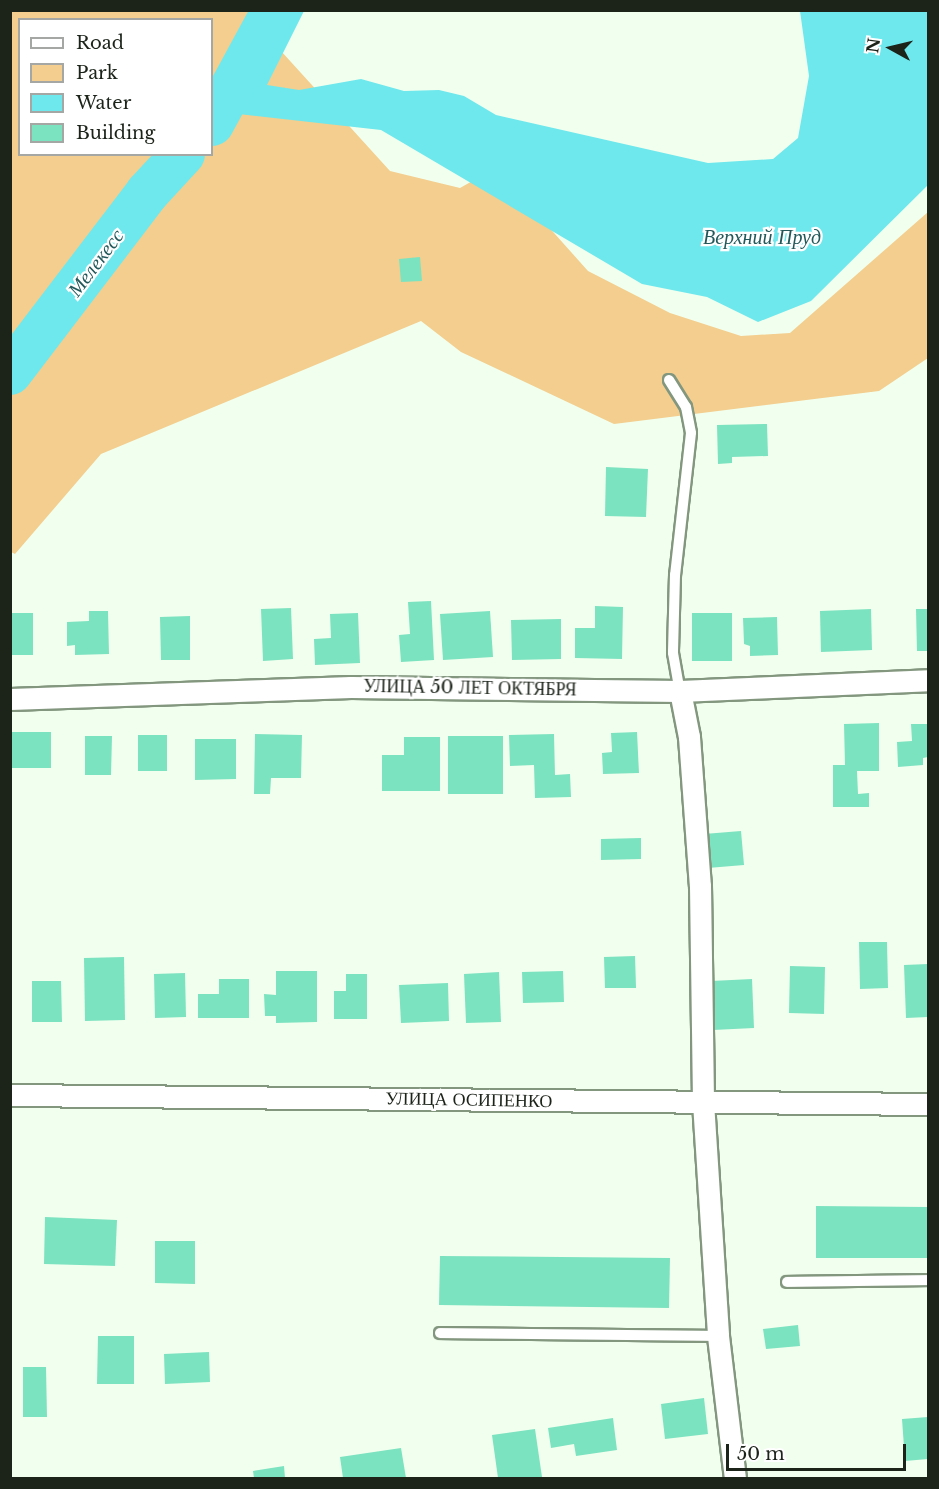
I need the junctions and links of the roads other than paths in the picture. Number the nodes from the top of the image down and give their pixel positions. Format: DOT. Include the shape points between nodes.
graph roads {
  1 [pos="669,380"];
  2 [pos="928,680"];
  3 [pos="680,691"];
  4 [pos="10,699"];
  5 [pos="10,1095"];
  6 [pos="703,1102"];
  7 [pos="928,1104"];
  8 [pos="928,1280"];
  9 [pos="787,1282"];
  10 [pos="440,1333"];
  11 [pos="718,1336"];
  12 [pos="735,1479"];
  1 -- 3 [label="lane" via="686,407 691,433 675,575 673,653"];
  2 -- 3 [label="street, УЛИЦА 50 ЛЕТ ОКТЯБРЯ"];
  3 -- 4 [label="street, УЛИЦА 50 ЛЕТ ОКТЯБРЯ" via="351,687"];
  3 -- 6 [label="street" via="689,737 700,886"];
  5 -- 6 [label="street, УЛИЦА ОСИПЕНКО"];
  6 -- 7 [label="street, УЛИЦА ОСИПЕНКО"];
  6 -- 11 [label="street"];
  8 -- 9 [label="lane"];
  10 -- 11 [label="lane"];
  11 -- 12 [label="street"];
}
